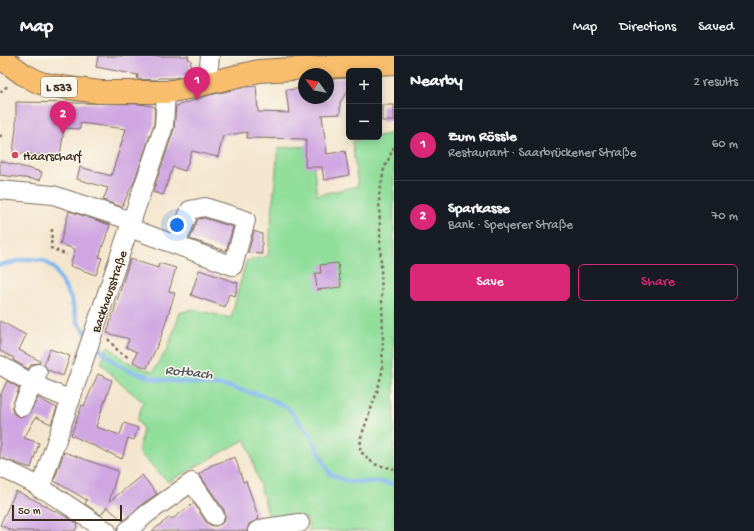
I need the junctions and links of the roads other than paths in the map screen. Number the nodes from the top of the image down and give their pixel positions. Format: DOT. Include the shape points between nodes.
graph roads {
  1 [pos="210,56"];
  2 [pos="0,57"];
  3 [pos="394,63"];
  4 [pos="207,83"];
  5 [pos="166,92"];
  6 [pos="0,190"];
  7 [pos="131,225"];
  8 [pos="176,245"];
  9 [pos="0,365"];
  10 [pos="35,378"];
  11 [pos="71,400"];
  12 [pos="22,407"];
  13 [pos="0,468"];
  14 [pos="40,489"];
  15 [pos="216,516"];
  16 [pos="300,523"];
  17 [pos="83,524"];
  18 [pos="107,531"];
  19 [pos="127,531"];
  20 [pos="257,531"];
  1 -- 4 [label="street"];
  2 -- 5 [label="main road, L 533" via="40,83 99,92"];
  3 -- 4 [label="main road, L 533" via="259,71"];
  4 -- 5 [label="main road, L 533"];
  5 -- 7 [label="street, Backhausstraße" via="164,124"];
  6 -- 7 [label="street" via="53,195"];
  7 -- 8 [label="street"];
  7 -- 11 [label="street, Backhausstraße"];
  9 -- 10 [label="street"];
  10 -- 11 [label="street"];
  10 -- 12 [label="street"];
  11 -- 14 [label="street, Backhausstraße"];
  13 -- 14 [label="street"];
  14 -- 17 [label="street"];
  15 -- 19 [label="street" via="192,482"];
  16 -- 20 [label="street"];
  17 -- 18 [label="street"];
}
